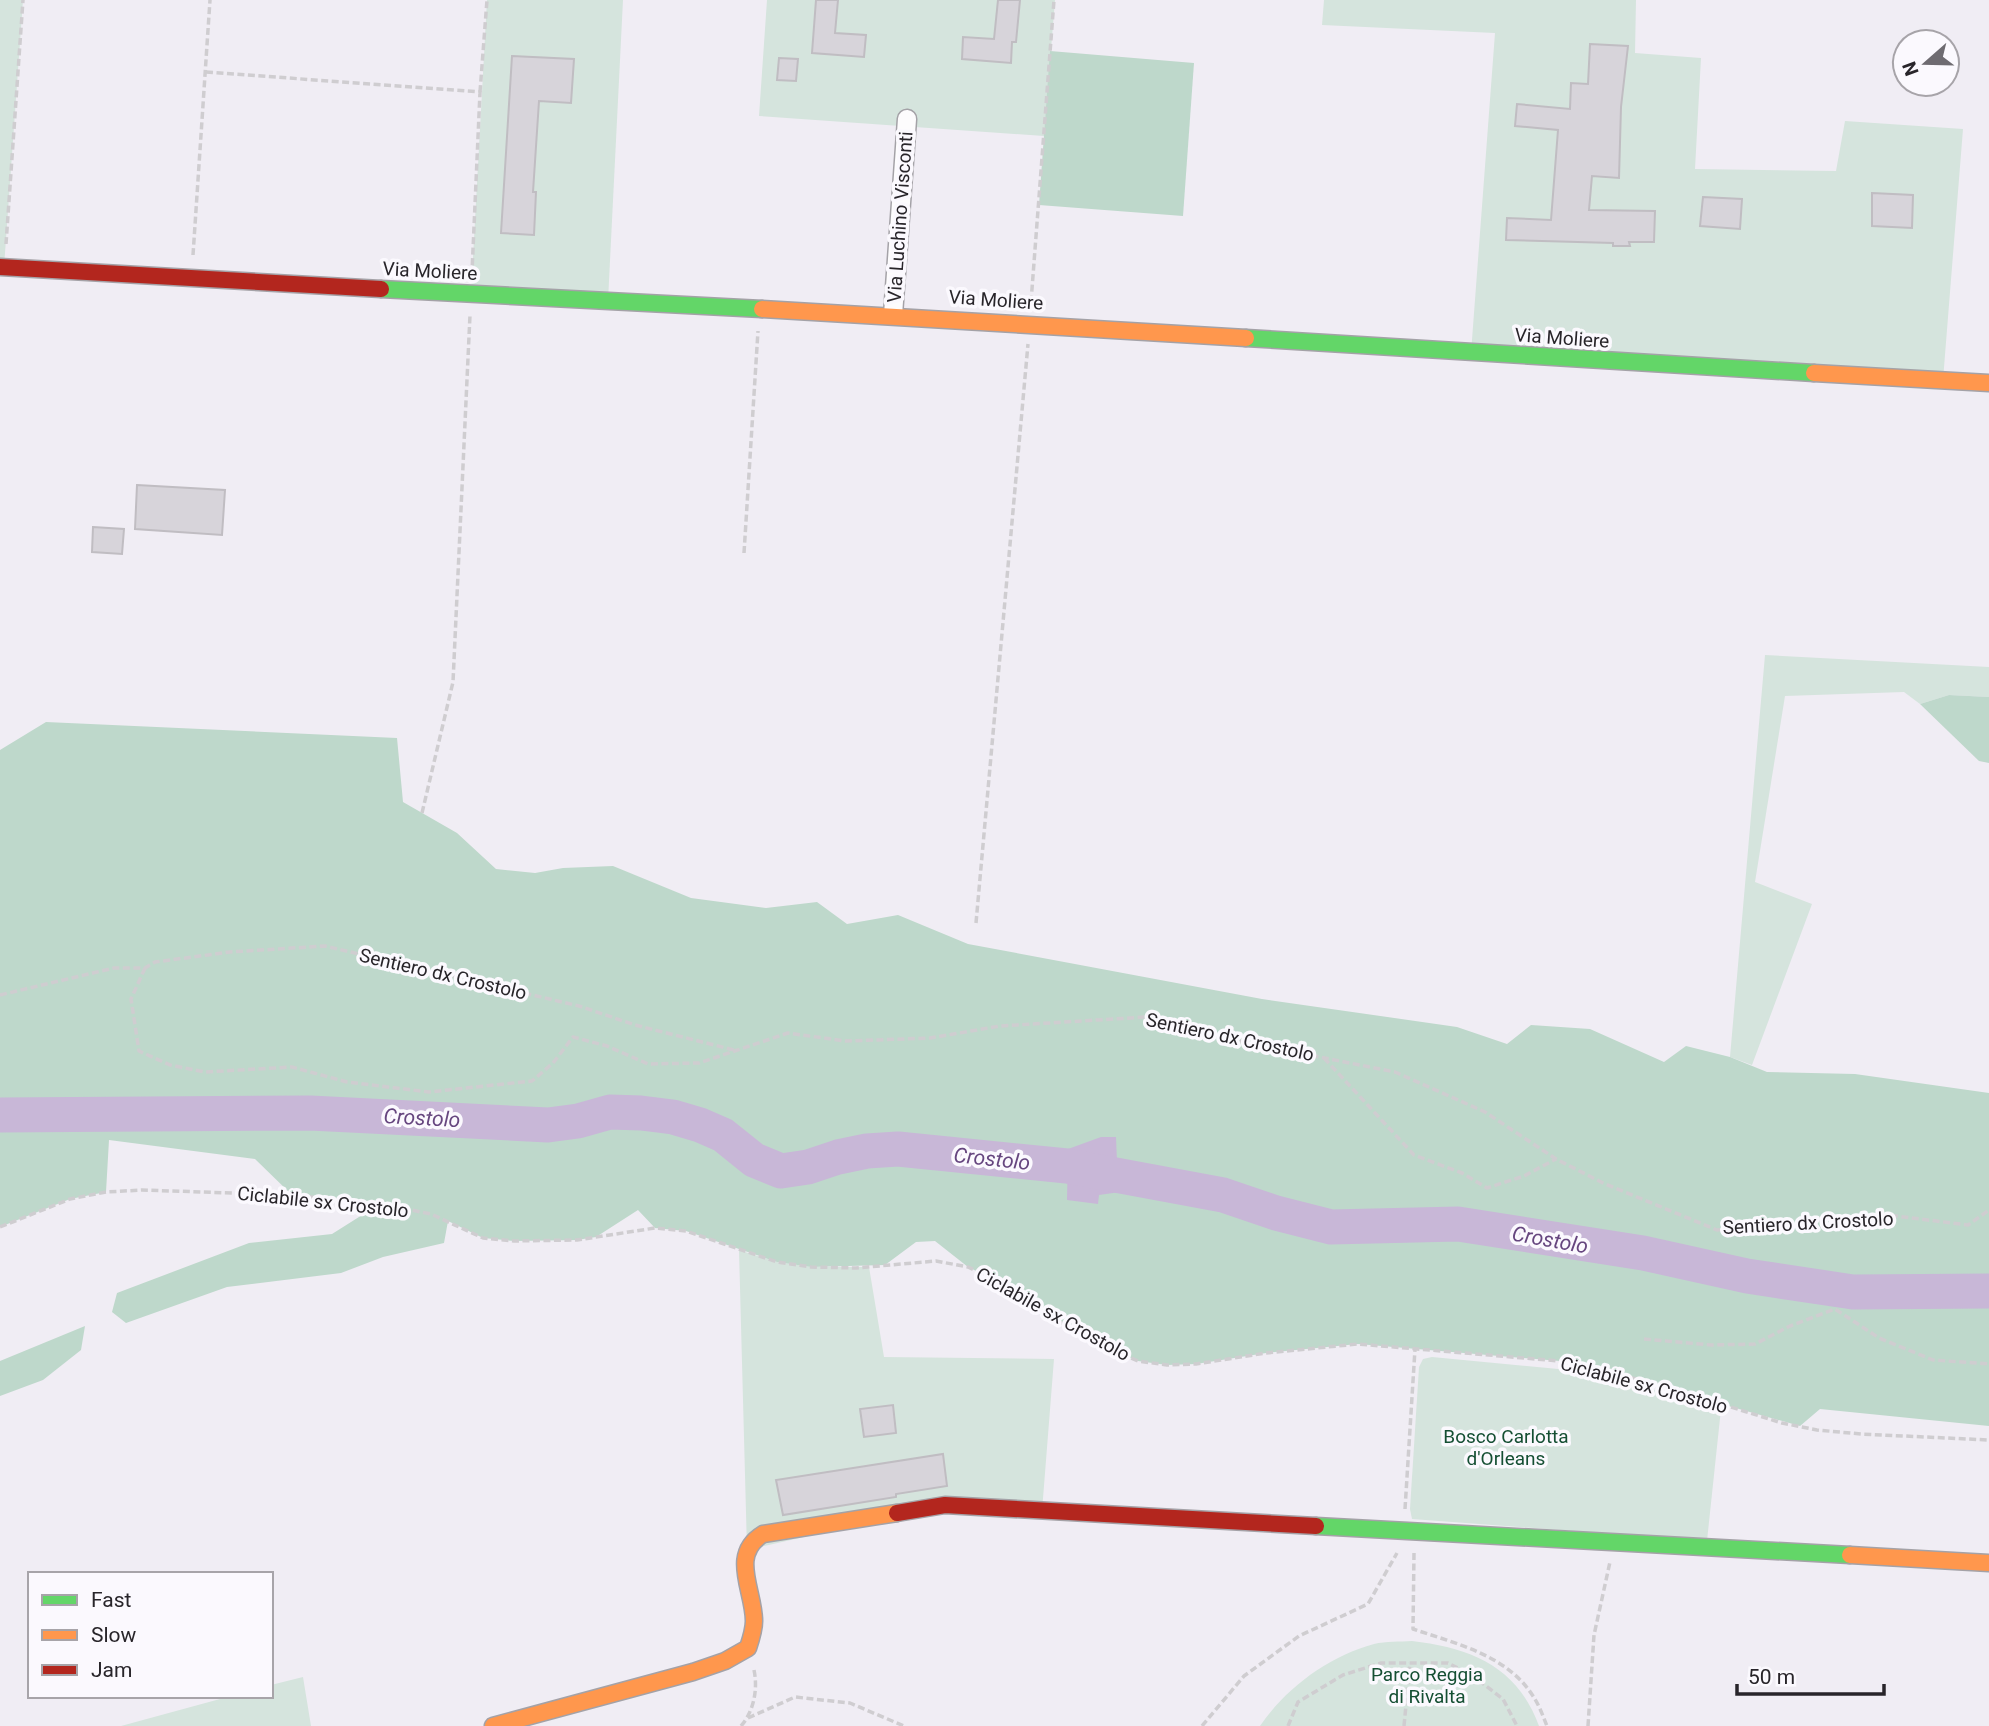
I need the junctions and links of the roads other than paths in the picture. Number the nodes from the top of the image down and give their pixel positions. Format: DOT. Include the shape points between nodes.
graph roads {
  1 [pos="907,119"];
  2 [pos="2,267"];
  3 [pos="892,314"];
  4 [pos="1989,383"];
  5 [pos="1989,1563"];
  6 [pos="493,1726"];
  1 -- 3 [label="street, Via Luchino Visconti"];
  2 -- 3 [label="street, Via Moliere"];
  3 -- 4 [label="street, Via Moliere"];
  5 -- 6 [label="street" via="945,1505 763,1534 747,1550 745,1562 754,1627 748,1648 693,1672"];
}
